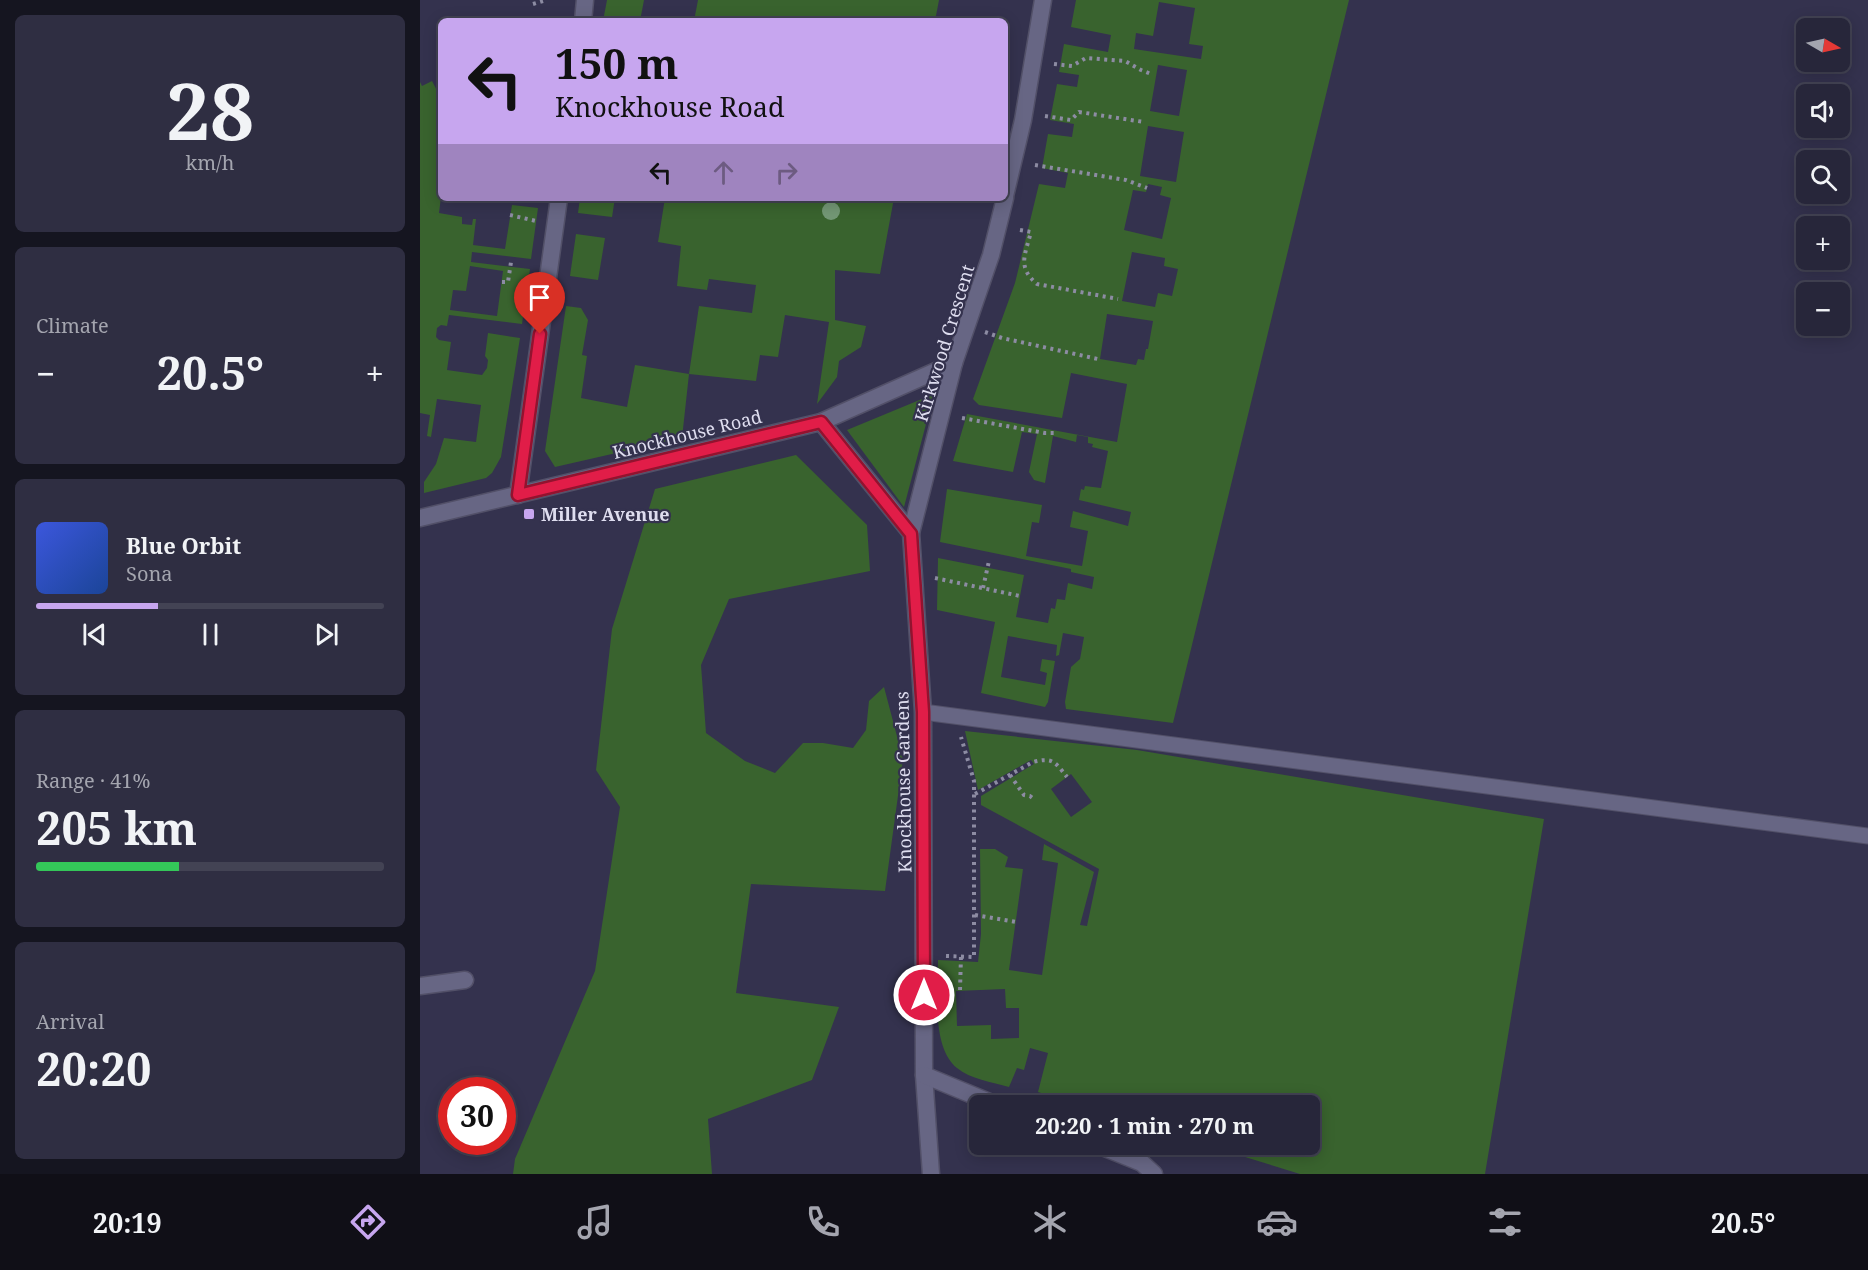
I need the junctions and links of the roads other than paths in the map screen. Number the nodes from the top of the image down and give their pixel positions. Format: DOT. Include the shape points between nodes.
graph roads {
  1 [pos="585,0"];
  2 [pos="1043,0"];
  3 [pos="582,18"];
  4 [pos="1008,184"];
  5 [pos="559,201"];
  6 [pos="1004,201"];
  7 [pos="954,363"];
  8 [pos="821,422"];
  9 [pos="518,495"];
  10 [pos="420,519"];
  11 [pos="911,534"];
  12 [pos="923,712"];
  13 [pos="1868,836"];
  14 [pos="465,980"];
  15 [pos="420,986"];
  16 [pos="924,1075"];
  17 [pos="972,1095"];
  18 [pos="1122,1155"];
  19 [pos="931,1174"];
  20 [pos="1154,1174"];
  1 -- 3 [label="street"];
  2 -- 4 [label="street, Kirkwood Crescent"];
  5 -- 9 [label="street"];
  6 -- 7 [label="street, Kirkwood Crescent" via="991,255"];
  7 -- 8 [label="street, Knockhouse Road"];
  7 -- 11 [label="street, Kirkwood Crescent"];
  8 -- 9 [label="street, Knockhouse Road"];
  8 -- 11 [label="street"];
  9 -- 10 [label="street, Knockhouse Road"];
  11 -- 12 [label="street, Knockhouse Gardens"];
  12 -- 13 [label="lane"];
  12 -- 16 [label="street, Knockhouse Gardens"];
  14 -- 15 [label="street"];
  16 -- 17 [label="street"];
  16 -- 19 [label="street, Knockhouse Gardens"];
  18 -- 20 [label="street" via="1142,1163"];
}
